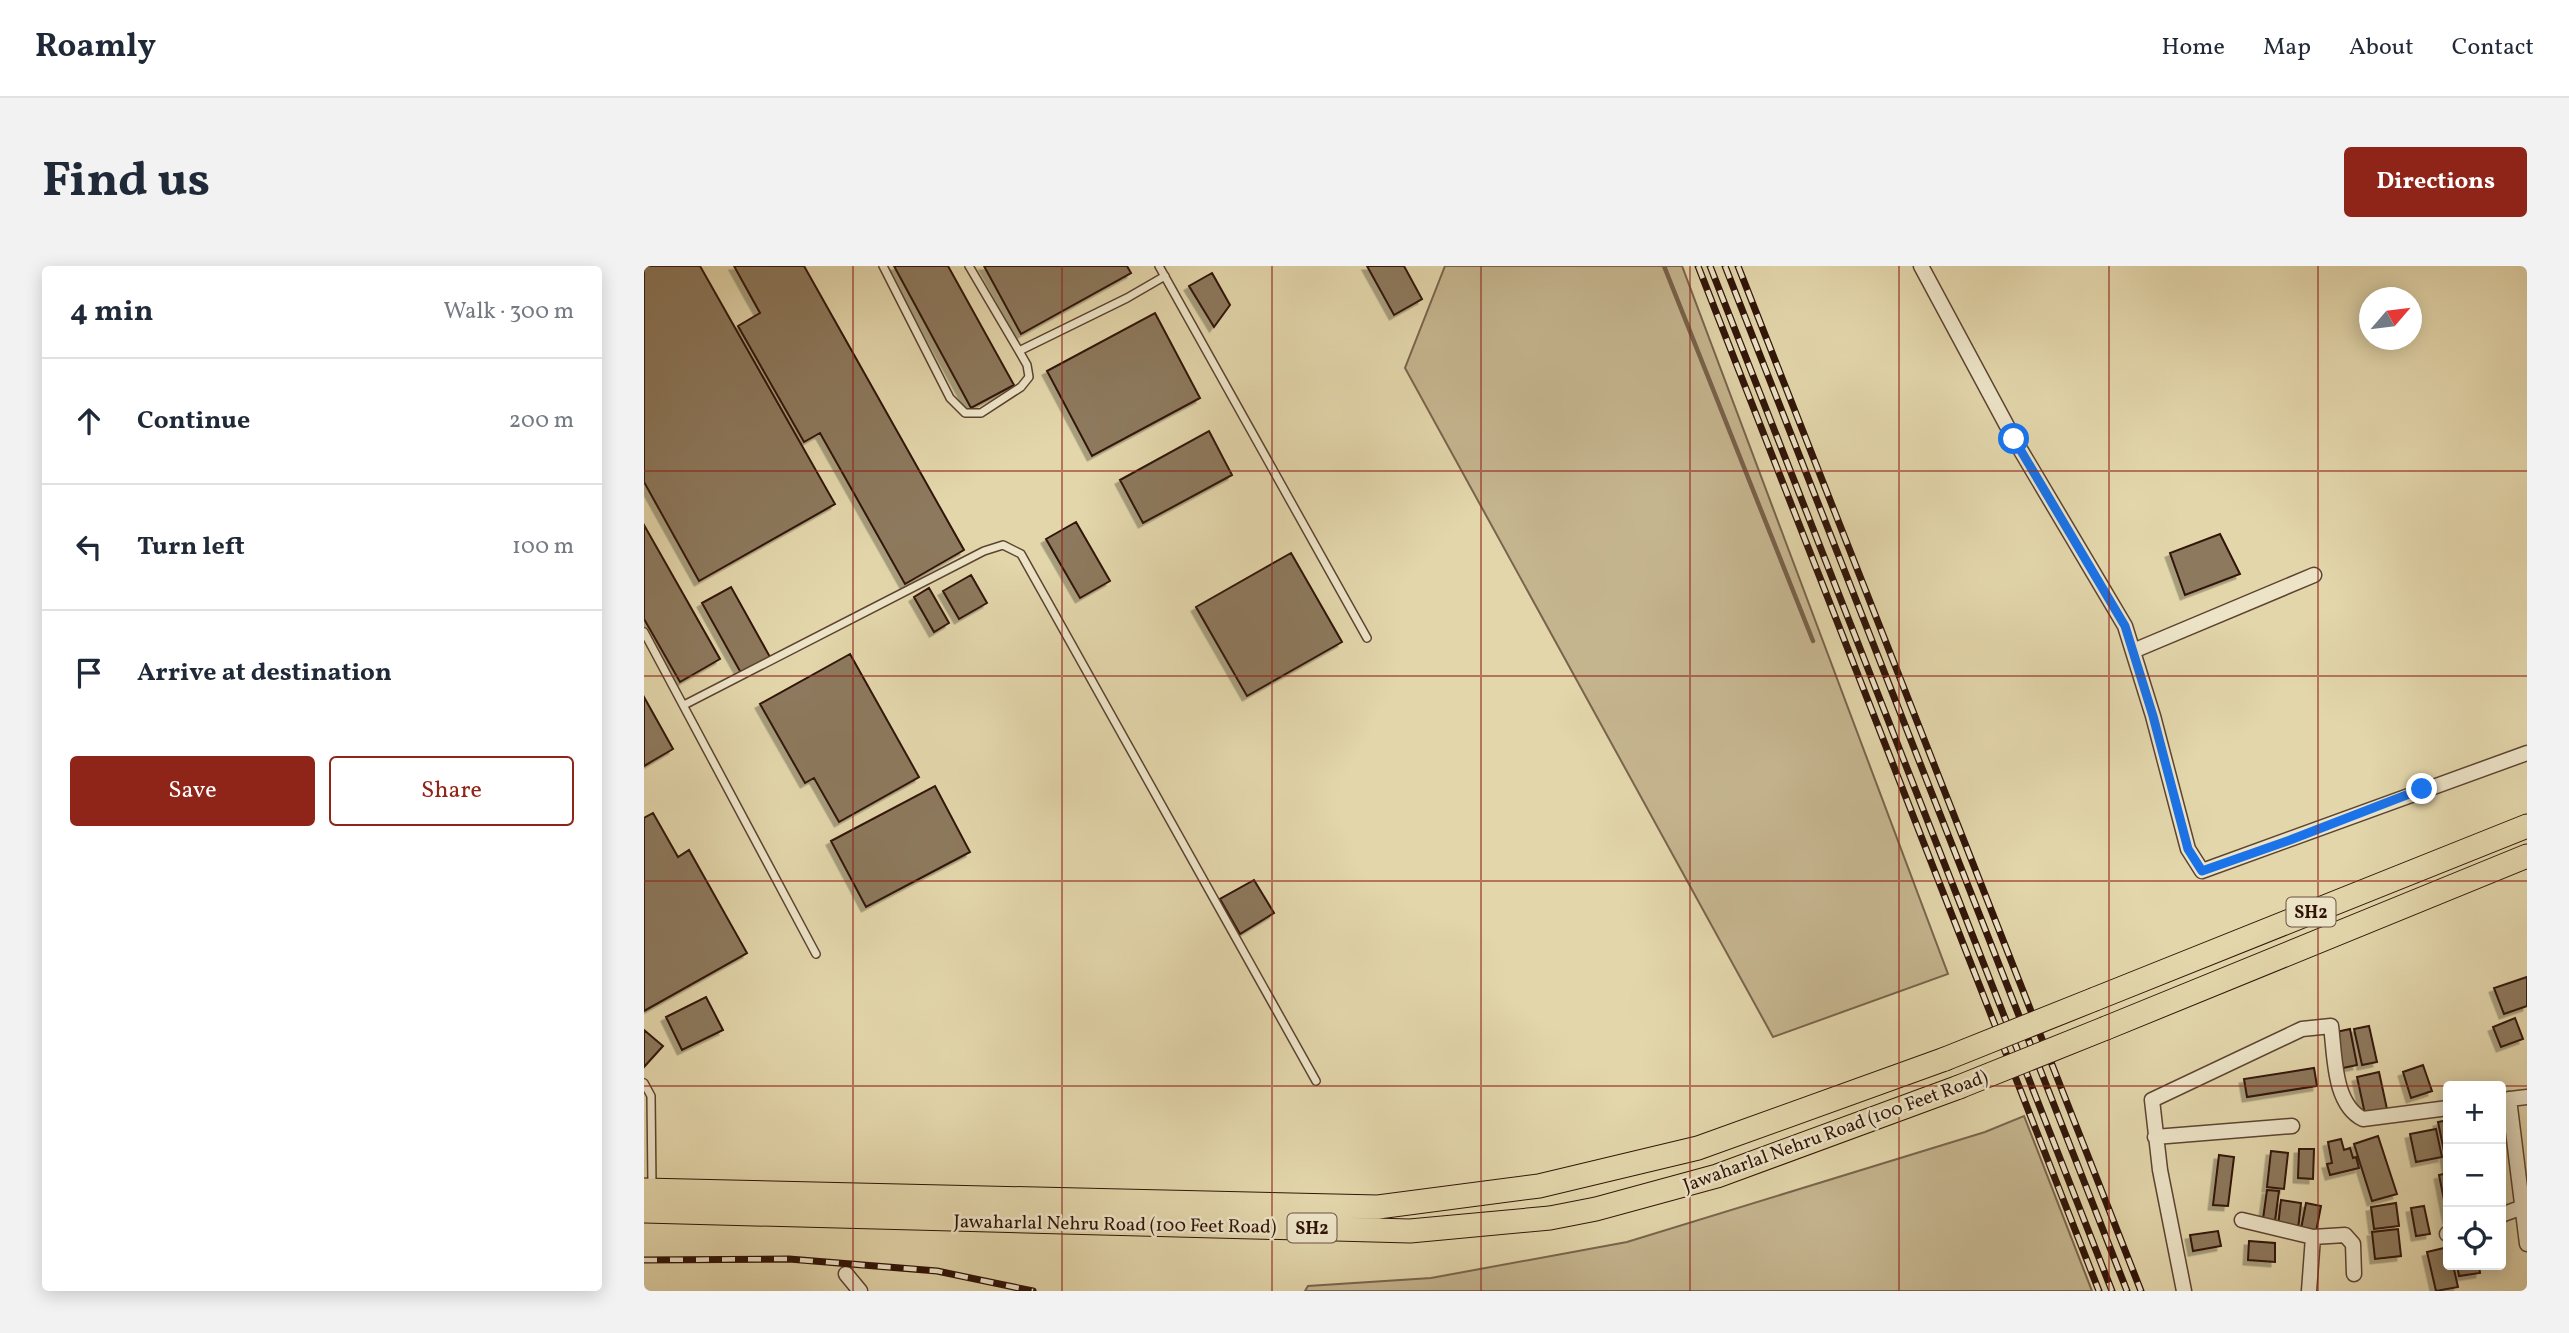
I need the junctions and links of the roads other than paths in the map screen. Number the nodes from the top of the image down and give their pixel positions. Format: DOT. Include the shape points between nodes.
graph roads {
  1 [pos="883,266"];
  2 [pos="969,266"];
  3 [pos="1159,266"];
  4 [pos="1921,266"];
  5 [pos="1165,276"];
  6 [pos="1019,351"];
  7 [pos="2314,575"];
  8 [pos="644,632"];
  9 [pos="1367,638"];
  10 [pos="2133,651"];
  11 [pos="684,705"];
  12 [pos="2527,753"];
  13 [pos="2527,826"];
  14 [pos="2527,856"];
  15 [pos="816,954"];
  16 [pos="1316,1081"];
  17 [pos="644,1083"];
  18 [pos="648,1096"];
  19 [pos="2527,1097"];
  20 [pos="2506,1100"];
  21 [pos="2506,1106"];
  22 [pos="2443,1109"];
  23 [pos="2292,1126"];
  24 [pos="2155,1137"];
  25 [pos="647,1197"];
  26 [pos="2523,1207"];
  27 [pos="2506,1213"];
  28 [pos="2242,1220"];
  29 [pos="2313,1237"];
  30 [pos="2527,1244"];
  31 [pos="846,1274"];
  32 [pos="2354,1274"];
  33 [pos="860,1291"];
  34 [pos="2183,1291"];
  35 [pos="2309,1291"];
  1 -- 6 [label="lane" via="950,398 965,413 981,413 1021,387 1029,377"];
  2 -- 6 [label="lane"];
  3 -- 5 [label="lane"];
  4 -- 10 [label="street" via="2014,439 2125,626"];
  5 -- 6 [label="lane"];
  5 -- 9 [label="lane"];
  7 -- 10 [label="street"];
  8 -- 11 [label="lane"];
  10 -- 12 [label="street" via="2188,849 2202,871"];
  11 -- 15 [label="lane"];
  11 -- 16 [label="lane" via="984,551 1003,545 1021,554"];
  13 -- 25 [label="main road, Jawaharlal Nehru Road (100 Feet Road) / SH2, bridge" via="1945,1059 1698,1148 1539,1185 1378,1207"];
  14 -- 25 [label="main road, Jawaharlal Nehru Road (100 Feet Road) / SH2, bridge" via="1959,1087 1717,1176 1550,1218 1410,1231"];
  17 -- 18 [label="lane"];
  18 -- 25 [label="lane" via="652,1163"];
  19 -- 20 [label="street"];
  21 -- 26 [label="street"];
  22 -- 24 [label="street" via="2363,1119 2354,1114 2341,1093 2331,1026 2302,1030 2152,1100"];
  23 -- 24 [label="street"];
  24 -- 34 [label="street"];
  26 -- 27 [label="street"];
  26 -- 30 [label="street"];
  28 -- 29 [label="street"];
  29 -- 32 [label="street" via="2345,1235 2353,1244"];
  29 -- 35 [label="street"];
  31 -- 33 [label="street"];
}
